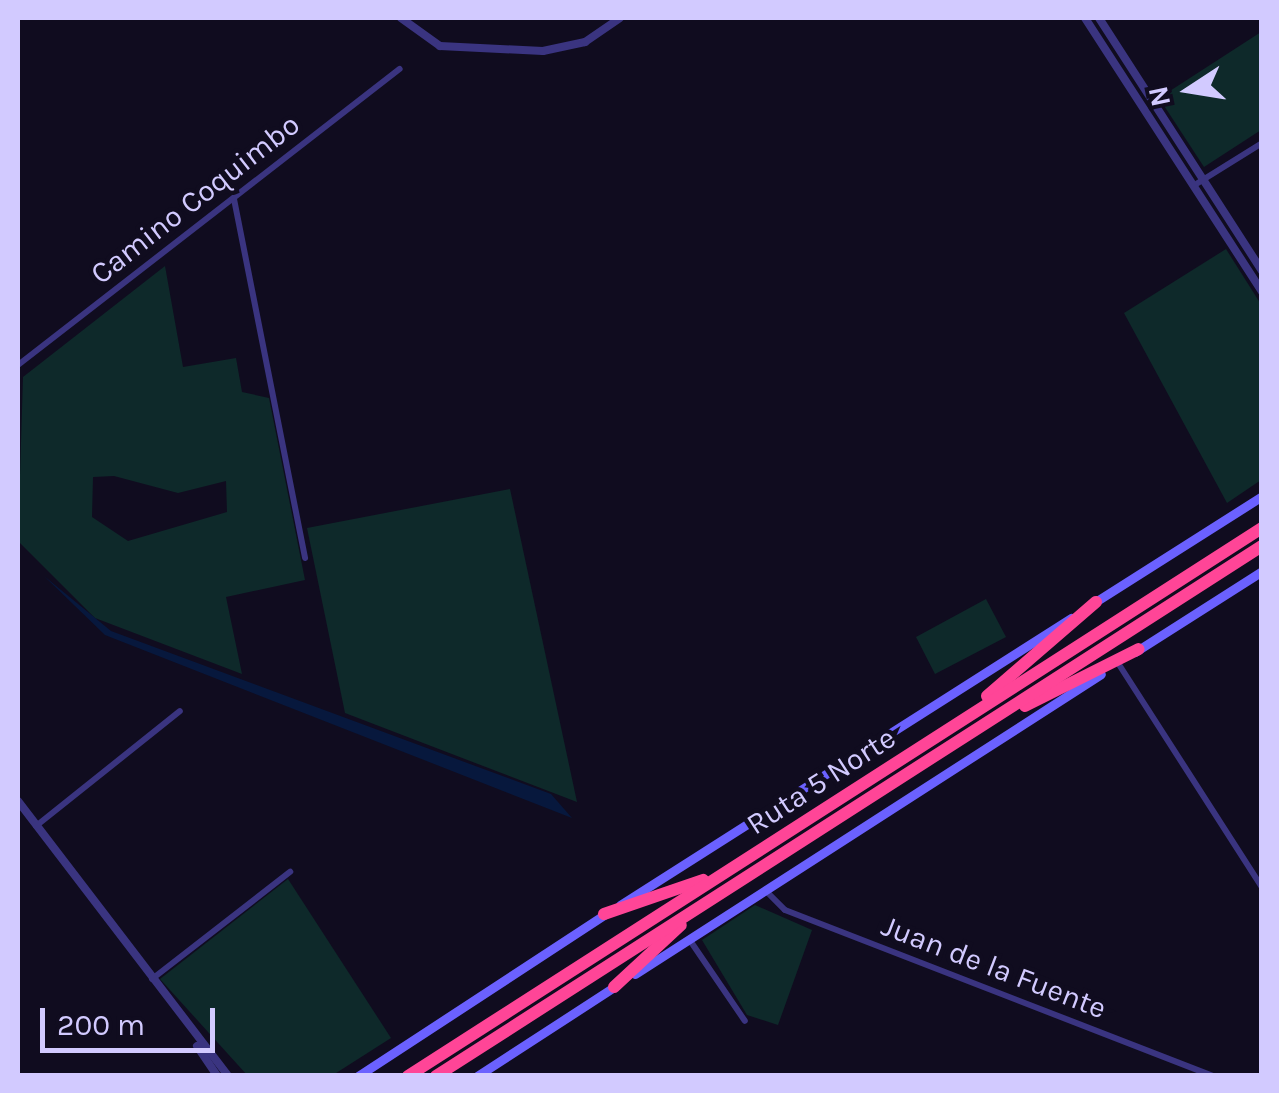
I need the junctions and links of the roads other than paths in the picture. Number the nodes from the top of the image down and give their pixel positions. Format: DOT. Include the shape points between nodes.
graph roads {
  1 [pos="400,18"];
  2 [pos="620,18"];
  3 [pos="1085,18"];
  4 [pos="1099,18"];
  5 [pos="400,68"];
  6 [pos="1262,143"];
  7 [pos="1204,180"];
  8 [pos="1193,186"];
  9 [pos="234,198"];
  10 [pos="1262,271"];
  11 [pos="1262,292"];
  12 [pos="18,365"];
  13 [pos="1262,496"];
  14 [pos="1262,528"];
  15 [pos="1262,546"];
  16 [pos="306,558"];
  17 [pos="1262,572"];
  18 [pos="1096,602"];
  19 [pos="1139,649"];
  20 [pos="1118,663"];
  21 [pos="180,711"];
  22 [pos="959,721"];
  23 [pos="981,725"];
  24 [pos="18,801"];
  25 [pos="36,826"];
  26 [pos="728,870"];
  27 [pos="290,872"];
  28 [pos="1262,887"];
  29 [pos="765,890"];
  30 [pos="696,909"];
  31 [pos="604,914"];
  32 [pos="689,938"];
  33 [pos="150,980"];
  34 [pos="614,987"];
  35 [pos="180,1018"];
  36 [pos="744,1021"];
  37 [pos="217,1076"];
  38 [pos="228,1076"];
  39 [pos="358,1076"];
  40 [pos="408,1076"];
  41 [pos="436,1076"];
  42 [pos="477,1076"];
  43 [pos="1214,1076"];
  1 -- 2 [label="street" via="440,46 543,51 585,42"];
  3 -- 8 [label="street"];
  4 -- 7 [label="street"];
  5 -- 9 [label="street, Camino Coquimbo"];
  6 -- 7 [label="street"];
  7 -- 8 [label="street"];
  7 -- 10 [label="street"];
  8 -- 11 [label="street"];
  9 -- 12 [label="street, Camino Coquimbo"];
  9 -- 16 [label="street"];
  13 -- 18 [label="main road"];
  14 -- 22 [label="highway, Ruta 5 Norte"];
  15 -- 23 [label="highway, Ruta 5 Norte"];
  17 -- 19 [label="main road"];
  18 -- 22 [label="highway"];
  18 -- 31 [label="main road"];
  19 -- 20 [label="main road"];
  19 -- 23 [label="highway"];
  20 -- 28 [label="street"];
  20 -- 29 [label="main road"];
  21 -- 25 [label="street"];
  22 -- 26 [label="highway, Ruta 5 Norte"];
  23 -- 30 [label="highway, Ruta 5 Norte"];
  24 -- 25 [label="street"];
  25 -- 33 [label="street"];
  26 -- 31 [label="highway"];
  26 -- 40 [label="highway, Ruta 5 Norte"];
  27 -- 33 [label="street"];
  29 -- 32 [label="main road"];
  29 -- 43 [label="street, Juan de la Fuente" via="784,910"];
  30 -- 34 [label="highway"];
  30 -- 41 [label="highway, Ruta 5 Norte"];
  31 -- 39 [label="main road"];
  32 -- 34 [label="main road"];
  32 -- 36 [label="street"];
  33 -- 35 [label="street"];
  34 -- 42 [label="main road"];
  35 -- 37 [label="street"];
  35 -- 38 [label="street"];
}
